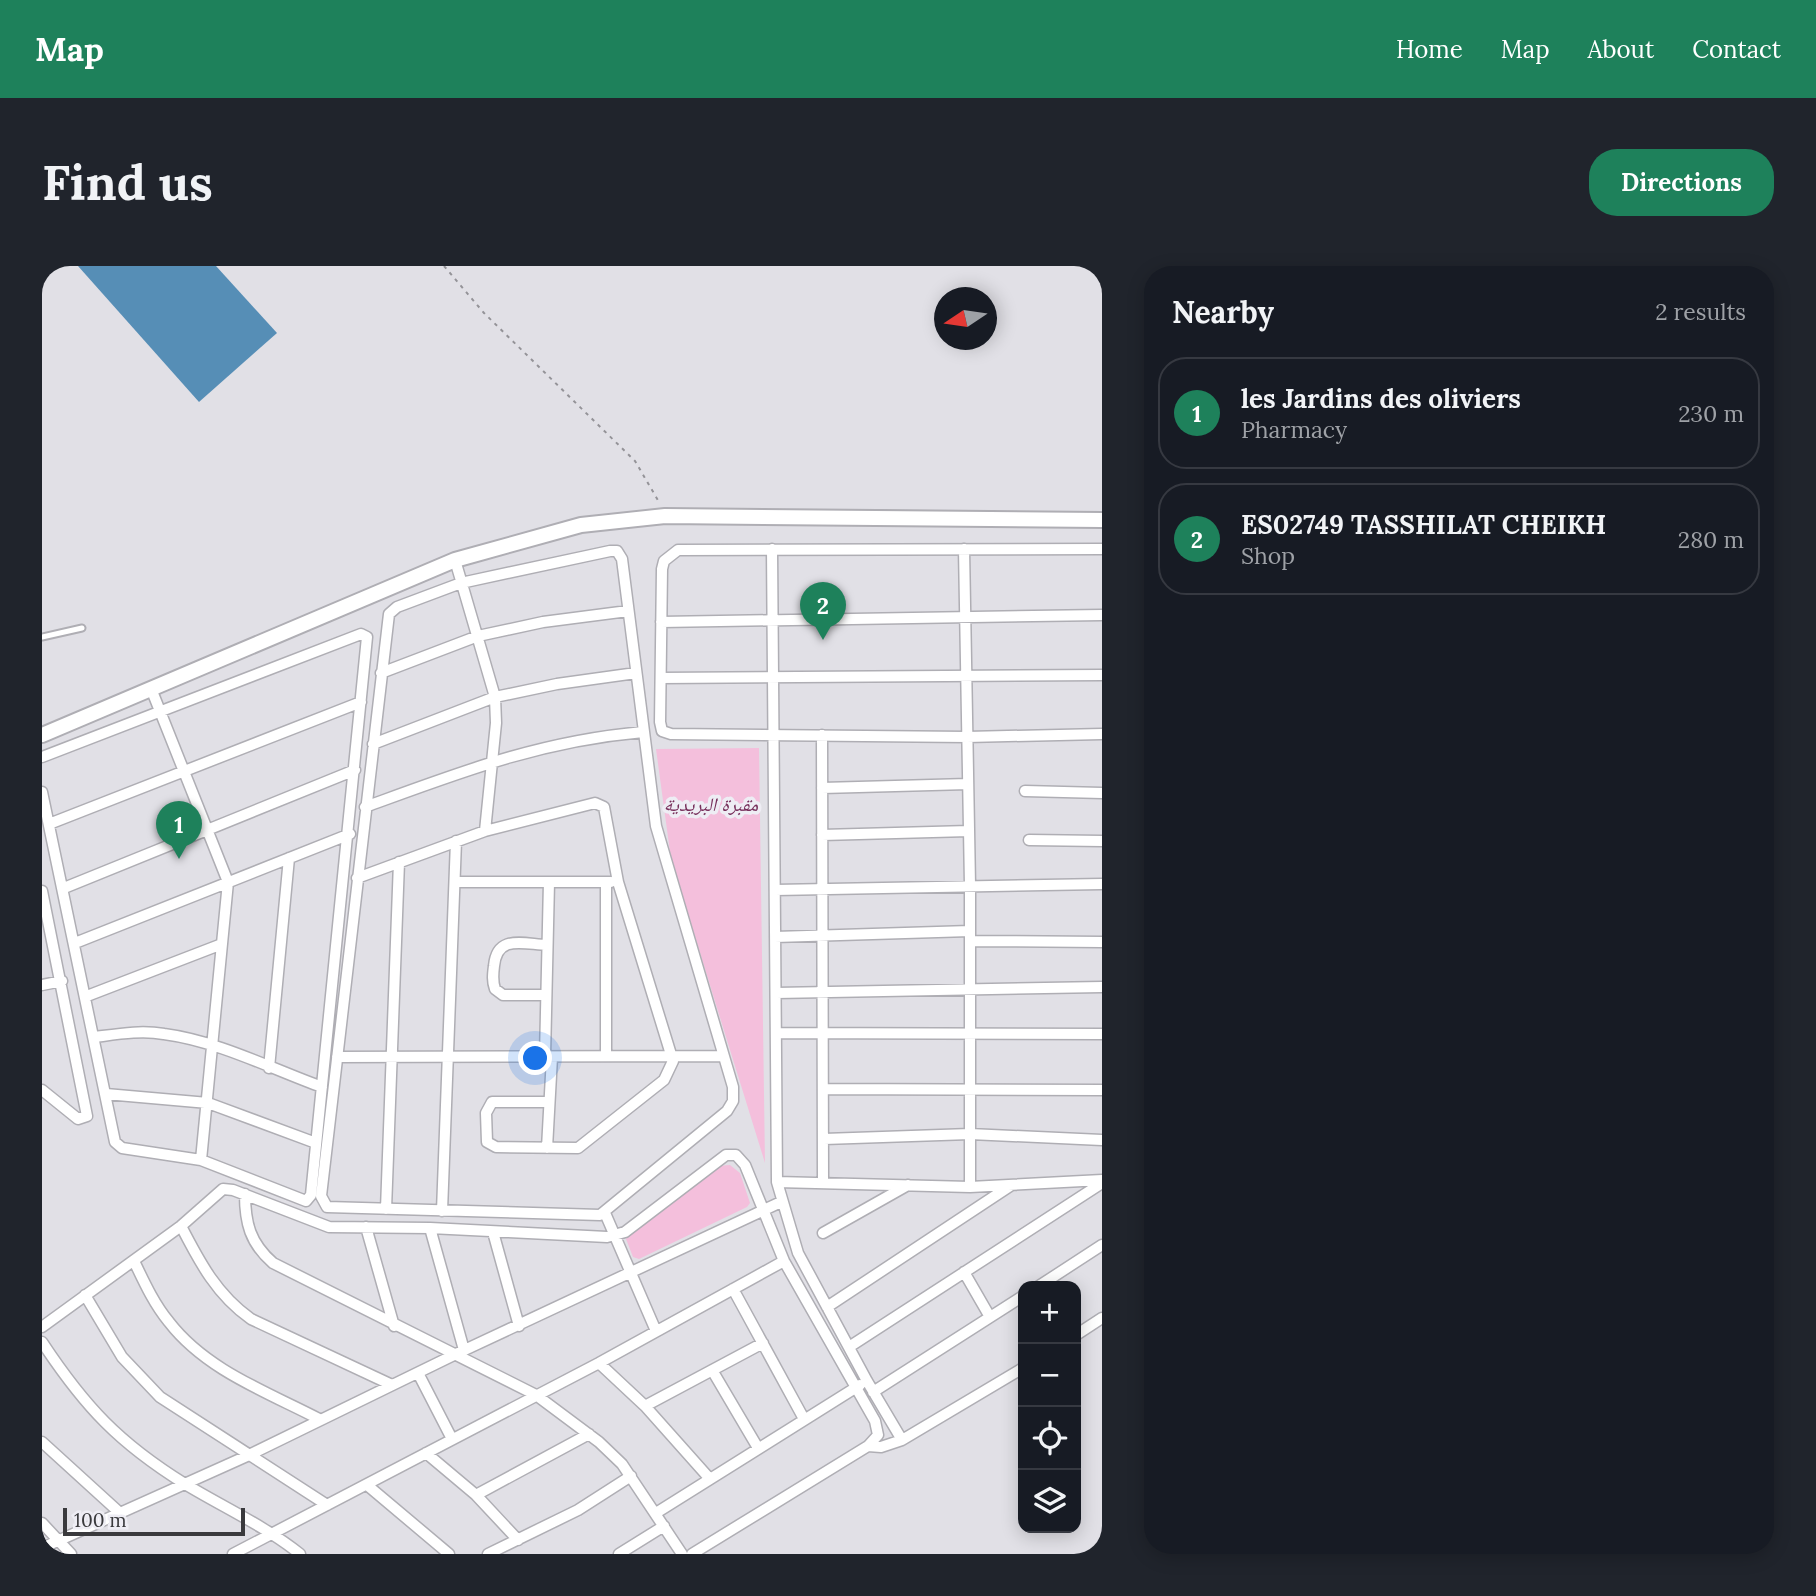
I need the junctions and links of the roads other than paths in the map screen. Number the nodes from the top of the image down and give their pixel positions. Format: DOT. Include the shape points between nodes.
graph roads {
  1 [pos="1102,520"];
  2 [pos="772,549"];
  3 [pos="964,549"];
  4 [pos="1102,549"];
  5 [pos="455,560"];
  6 [pos="461,583"];
  7 [pos="628,611"];
  8 [pos="1102,615"];
  9 [pos="964,620"];
  10 [pos="773,621"];
  11 [pos="661,622"];
  12 [pos="82,628"];
  13 [pos="478,636"];
  14 [pos="42,637"];
  15 [pos="381,673"];
  16 [pos="636,673"];
  17 [pos="1102,675"];
  18 [pos="965,677"];
  19 [pos="661,678"];
  20 [pos="775,678"];
  21 [pos="152,691"];
  22 [pos="495,697"];
  23 [pos="361,702"];
  24 [pos="160,711"];
  25 [pos="643,732"];
  26 [pos="1102,734"];
  27 [pos="42,735"];
  28 [pos="774,735"];
  29 [pos="822,736"];
  30 [pos="967,737"];
  31 [pos="373,744"];
  32 [pos="42,758"];
  33 [pos="492,760"];
  34 [pos="355,769"];
  35 [pos="184,772"];
  36 [pos="968,784"];
  37 [pos="822,788"];
  38 [pos="1025,791"];
  39 [pos="42,792"];
  40 [pos="1102,793"];
  41 [pos="365,807"];
  42 [pos="49,824"];
  43 [pos="207,830"];
  44 [pos="485,831"];
  45 [pos="969,831"];
  46 [pos="350,834"];
  47 [pos="822,835"];
  48 [pos="1029,839"];
  49 [pos="456,841"];
  50 [pos="1102,841"];
  51 [pos="289,858"];
  52 [pos="399,862"];
  53 [pos="357,878"];
  54 [pos="228,882"];
  55 [pos="457,882"];
  56 [pos="549,882"];
  57 [pos="606,882"];
  58 [pos="618,882"];
  59 [pos="1102,884"];
  60 [pos="970,885"];
  61 [pos="64,888"];
  62 [pos="823,888"];
  63 [pos="775,890"];
  64 [pos="42,891"];
  65 [pos="45,918"];
  66 [pos="823,935"];
  67 [pos="970,936"];
  68 [pos="775,937"];
  69 [pos="1102,942"];
  70 [pos="75,943"];
  71 [pos="222,944"];
  72 [pos="548,945"];
  73 [pos="62,981"];
  74 [pos="42,985"];
  75 [pos="1102,987"];
  76 [pos="970,990"];
  77 [pos="823,992"];
  78 [pos="776,993"];
  79 [pos="546,995"];
  80 [pos="87,996"];
  81 [pos="823,1032"];
  82 [pos="777,1033"];
  83 [pos="970,1033"];
  84 [pos="1102,1034"];
  85 [pos="95,1037"];
  86 [pos="212,1047"];
  87 [pos="549,1056"];
  88 [pos="606,1056"];
  89 [pos="673,1056"];
  90 [pos="723,1056"];
  91 [pos="337,1057"];
  92 [pos="392,1057"];
  93 [pos="449,1057"];
  94 [pos="269,1068"];
  95 [pos="322,1087"];
  96 [pos="42,1090"];
  97 [pos="824,1090"];
  98 [pos="1102,1090"];
  99 [pos="970,1091"];
  100 [pos="106,1094"];
  101 [pos="549,1102"];
  102 [pos="208,1103"];
  103 [pos="970,1134"];
  104 [pos="824,1139"];
  105 [pos="1102,1140"];
  106 [pos="316,1143"];
  107 [pos="547,1148"];
  108 [pos="201,1160"];
  109 [pos="1102,1181"];
  110 [pos="777,1182"];
  111 [pos="823,1183"];
  112 [pos="908,1185"];
  113 [pos="970,1186"];
  114 [pos="1010,1186"];
  115 [pos="245,1194"];
  116 [pos="781,1202"];
  117 [pos="386,1209"];
  118 [pos="442,1211"];
  119 [pos="763,1211"];
  120 [pos="605,1213"];
  121 [pos="181,1226"];
  122 [pos="366,1227"];
  123 [pos="430,1228"];
  124 [pos="493,1232"];
  125 [pos="823,1233"];
  126 [pos="615,1236"];
  127 [pos="1101,1248"];
  128 [pos="134,1261"];
  129 [pos="784,1261"];
  130 [pos="629,1272"];
  131 [pos="964,1272"];
  132 [pos="1047,1281"];
  133 [pos="733,1289"];
  134 [pos="85,1295"];
  135 [pos="1018,1299"];
  136 [pos="827,1307"];
  137 [pos="990,1317"];
  138 [pos="1102,1318"];
  139 [pos="394,1326"];
  140 [pos="519,1326"];
  141 [pos="42,1327"];
  142 [pos="656,1331"];
  143 [pos="1081,1332"];
  144 [pos="42,1342"];
  145 [pos="763,1343"];
  146 [pos="849,1347"];
  147 [pos="460,1352"];
  148 [pos="599,1363"];
  149 [pos="712,1370"];
  150 [pos="1018,1371"];
  151 [pos="418,1373"];
  152 [pos="867,1381"];
  153 [pos="392,1385"];
  154 [pos="855,1388"];
  155 [pos="873,1392"];
  156 [pos="536,1395"];
  157 [pos="645,1406"];
  158 [pos="319,1419"];
  159 [pos="804,1419"];
  160 [pos="589,1434"];
  161 [pos="452,1439"];
  162 [pos="902,1440"];
  163 [pos="42,1442"];
  164 [pos="868,1446"];
  165 [pos="758,1448"];
  166 [pos="426,1453"];
  167 [pos="247,1456"];
  168 [pos="631,1476"];
  169 [pos="710,1479"];
  170 [pos="184,1483"];
  171 [pos="367,1485"];
  172 [pos="476,1495"];
  173 [pos="327,1505"];
  174 [pos="120,1513"];
  175 [pos="656,1513"];
  176 [pos="42,1523"];
  177 [pos="664,1526"];
  178 [pos="271,1534"];
  179 [pos="60,1540"];
  180 [pos="518,1540"];
  181 [pos="42,1548"];
  182 [pos="71,1554"];
  183 [pos="233,1554"];
  184 [pos="300,1554"];
  185 [pos="449,1554"];
  186 [pos="488,1554"];
  187 [pos="619,1554"];
  188 [pos="682,1554"];
  189 [pos="692,1554"];
  1 -- 5 [label="street" via="664,516 581,525"];
  2 -- 3 [label="street"];
  2 -- 10 [label="street"];
  2 -- 11 [label="street" via="678,550 670,554 662,569"];
  3 -- 4 [label="street"];
  3 -- 9 [label="street"];
  5 -- 6 [label="street"];
  5 -- 21 [label="street"];
  6 -- 7 [label="street" via="613,550 622,559"];
  6 -- 13 [label="street"];
  6 -- 15 [label="street" via="392,610"];
  7 -- 13 [label="street"];
  7 -- 16 [label="street"];
  8 -- 9 [label="street"];
  9 -- 10 [label="street"];
  9 -- 18 [label="street"];
  10 -- 11 [label="street"];
  10 -- 20 [label="street"];
  11 -- 19 [label="street"];
  12 -- 14 [label="lane"];
  13 -- 15 [label="street"];
  13 -- 22 [label="street"];
  15 -- 31 [label="street"];
  16 -- 22 [label="street"];
  16 -- 25 [label="street"];
  17 -- 18 [label="street"];
  18 -- 20 [label="street"];
  18 -- 30 [label="street"];
  19 -- 20 [label="street"];
  19 -- 28 [label="street" via="660,727 666,734"];
  20 -- 28 [label="street"];
  21 -- 24 [label="street"];
  21 -- 27 [label="street"];
  22 -- 31 [label="street"];
  22 -- 33 [label="street"];
  23 -- 24 [label="street" via="368,639 363,635"];
  23 -- 34 [label="street"];
  23 -- 35 [label="street"];
  24 -- 32 [label="street"];
  24 -- 35 [label="street"];
  25 -- 33 [label="street" via="567,741"];
  25 -- 90 [label="street" via="659,841"];
  26 -- 30 [label="street"];
  28 -- 29 [label="street"];
  28 -- 63 [label="street"];
  29 -- 30 [label="street"];
  29 -- 37 [label="street"];
  30 -- 36 [label="street"];
  31 -- 41 [label="street"];
  33 -- 41 [label="street"];
  33 -- 44 [label="street"];
  34 -- 43 [label="street"];
  34 -- 46 [label="street"];
  35 -- 42 [label="street"];
  35 -- 43 [label="street"];
  36 -- 37 [label="street"];
  36 -- 45 [label="street"];
  37 -- 47 [label="street"];
  38 -- 40 [label="street"];
  39 -- 42 [label="street"];
  41 -- 53 [label="street"];
  42 -- 61 [label="street"];
  43 -- 54 [label="street"];
  43 -- 61 [label="street"];
  44 -- 49 [label="street"];
  44 -- 58 [label="street" via="598,803 606,810"];
  45 -- 47 [label="street"];
  45 -- 60 [label="street"];
  46 -- 51 [label="street"];
  46 -- 95 [label="street"];
  47 -- 62 [label="street"];
  48 -- 50 [label="street"];
  49 -- 52 [label="street"];
  49 -- 55 [label="street"];
  51 -- 54 [label="street"];
  51 -- 94 [label="street"];
  52 -- 53 [label="street"];
  52 -- 92 [label="street"];
  53 -- 91 [label="street"];
  54 -- 70 [label="street"];
  54 -- 71 [label="street"];
  55 -- 56 [label="street"];
  55 -- 93 [label="street"];
  56 -- 57 [label="street"];
  56 -- 72 [label="street"];
  57 -- 58 [label="street"];
  57 -- 88 [label="street"];
  58 -- 89 [label="street"];
  59 -- 60 [label="street"];
  60 -- 62 [label="street"];
  60 -- 67 [label="street"];
  61 -- 70 [label="street"];
  62 -- 63 [label="street"];
  62 -- 66 [label="street"];
  63 -- 68 [label="street"];
  64 -- 65 [label="street"];
  65 -- 73 [label="street"];
  66 -- 67 [label="street"];
  66 -- 68 [label="street"];
  66 -- 77 [label="street"];
  67 -- 69 [label="street"];
  67 -- 76 [label="street"];
  68 -- 78 [label="street"];
  70 -- 80 [label="street"];
  71 -- 80 [label="street"];
  71 -- 86 [label="street"];
  72 -- 79 [label="street"];
  72 -- 79 [label="street" via="500,947 493,981 503,995"];
  73 -- 74 [label="street"];
  73 -- 96 [label="street" via="88,1116 78,1119"];
  75 -- 76 [label="street"];
  76 -- 77 [label="street"];
  76 -- 83 [label="street"];
  77 -- 78 [label="street"];
  77 -- 81 [label="street"];
  78 -- 82 [label="street"];
  79 -- 87 [label="street"];
  80 -- 85 [label="street"];
  81 -- 82 [label="street"];
  81 -- 83 [label="street"];
  81 -- 97 [label="street"];
  82 -- 110 [label="street"];
  83 -- 84 [label="street"];
  83 -- 99 [label="street"];
  85 -- 86 [label="street" via="164,1034"];
  85 -- 100 [label="street"];
  86 -- 94 [label="street"];
  86 -- 102 [label="street"];
  87 -- 88 [label="street"];
  87 -- 93 [label="street"];
  87 -- 101 [label="street"];
  88 -- 89 [label="street"];
  89 -- 90 [label="street"];
  89 -- 107 [label="street" via="664,1080 583,1145"];
  90 -- 120 [label="street" via="734,1092 731,1107"];
  91 -- 92 [label="street"];
  91 -- 117 [label="street" via="322,1201 330,1208"];
  92 -- 93 [label="street"];
  92 -- 117 [label="street"];
  93 -- 118 [label="street"];
  94 -- 95 [label="street"];
  95 -- 106 [label="street"];
  97 -- 99 [label="street"];
  97 -- 104 [label="street"];
  98 -- 99 [label="street"];
  99 -- 103 [label="street"];
  100 -- 102 [label="street"];
  100 -- 108 [label="street" via="113,1138 119,1146"];
  101 -- 107 [label="street"];
  101 -- 107 [label="street" via="492,1102 486,1109 484,1132 492,1146"];
  102 -- 106 [label="street"];
  102 -- 108 [label="street"];
  103 -- 104 [label="street"];
  103 -- 105 [label="street"];
  103 -- 113 [label="street"];
  104 -- 111 [label="street"];
  106 -- 108 [label="street" via="311,1195 303,1202"];
  109 -- 114 [label="street"];
  109 -- 131 [label="street"];
  110 -- 111 [label="street"];
  110 -- 116 [label="street"];
  111 -- 112 [label="street"];
  112 -- 113 [label="street"];
  112 -- 125 [label="street"];
  113 -- 114 [label="street"];
  114 -- 136 [label="street"];
  115 -- 121 [label="street" via="220,1190"];
  115 -- 122 [label="street" via="319,1225"];
  115 -- 139 [label="street" via="250,1233 266,1256"];
  116 -- 119 [label="street"];
  116 -- 136 [label="street" via="797,1252"];
  117 -- 118 [label="street"];
  118 -- 120 [label="street"];
  119 -- 126 [label="street" via="743,1161 729,1154"];
  119 -- 129 [label="street"];
  119 -- 130 [label="street"];
  120 -- 126 [label="street"];
  121 -- 128 [label="street"];
  121 -- 153 [label="street" via="212,1282 236,1308"];
  122 -- 123 [label="street"];
  122 -- 139 [label="street"];
  123 -- 124 [label="street"];
  123 -- 147 [label="street"];
  124 -- 126 [label="street"];
  124 -- 140 [label="street"];
  126 -- 130 [label="street"];
  127 -- 132 [label="street"];
  128 -- 134 [label="street"];
  128 -- 158 [label="street" via="159,1309 198,1353"];
  129 -- 133 [label="street"];
  129 -- 154 [label="street"];
  130 -- 140 [label="street"];
  130 -- 142 [label="street"];
  131 -- 137 [label="street"];
  131 -- 146 [label="street"];
  133 -- 142 [label="street"];
  133 -- 145 [label="street"];
  134 -- 141 [label="street"];
  134 -- 167 [label="street" via="111,1342 148,1385"];
  135 -- 137 [label="street"];
  136 -- 146 [label="street"];
  137 -- 155 [label="street"];
  138 -- 143 [label="street"];
  139 -- 147 [label="street"];
  140 -- 147 [label="street"];
  142 -- 148 [label="street"];
  144 -- 170 [label="street" via="101,1422"];
  145 -- 149 [label="street"];
  145 -- 159 [label="street"];
  146 -- 152 [label="street"];
  147 -- 151 [label="street"];
  147 -- 156 [label="street"];
  148 -- 156 [label="street"];
  148 -- 157 [label="street"];
  149 -- 157 [label="street"];
  149 -- 165 [label="street"];
  150 -- 162 [label="street"];
  151 -- 153 [label="street"];
  151 -- 161 [label="street"];
  152 -- 154 [label="street"];
  152 -- 155 [label="street"];
  153 -- 158 [label="street"];
  154 -- 159 [label="street"];
  154 -- 164 [label="street" via="878,1428"];
  155 -- 162 [label="street"];
  156 -- 160 [label="street"];
  156 -- 161 [label="street"];
  157 -- 169 [label="street"];
  158 -- 167 [label="street"];
  159 -- 165 [label="street"];
  160 -- 168 [label="street"];
  160 -- 172 [label="street"];
  161 -- 166 [label="street"];
  162 -- 164 [label="street"];
  163 -- 174 [label="street"];
  164 -- 189 [label="street"];
  165 -- 169 [label="street"];
  166 -- 171 [label="street"];
  166 -- 172 [label="street"];
  167 -- 170 [label="street"];
  167 -- 173 [label="street"];
  168 -- 175 [label="street"];
  168 -- 180 [label="street"];
  169 -- 175 [label="street"];
  170 -- 174 [label="street"];
  170 -- 178 [label="street"];
  171 -- 173 [label="street"];
  171 -- 185 [label="street"];
  172 -- 180 [label="street"];
  173 -- 178 [label="street"];
  174 -- 179 [label="street"];
  175 -- 177 [label="street"];
  176 -- 179 [label="street"];
  177 -- 187 [label="street"];
  177 -- 188 [label="street"];
  178 -- 183 [label="street"];
  178 -- 184 [label="street"];
  179 -- 181 [label="street"];
  179 -- 182 [label="street"];
  180 -- 186 [label="street"];
}
